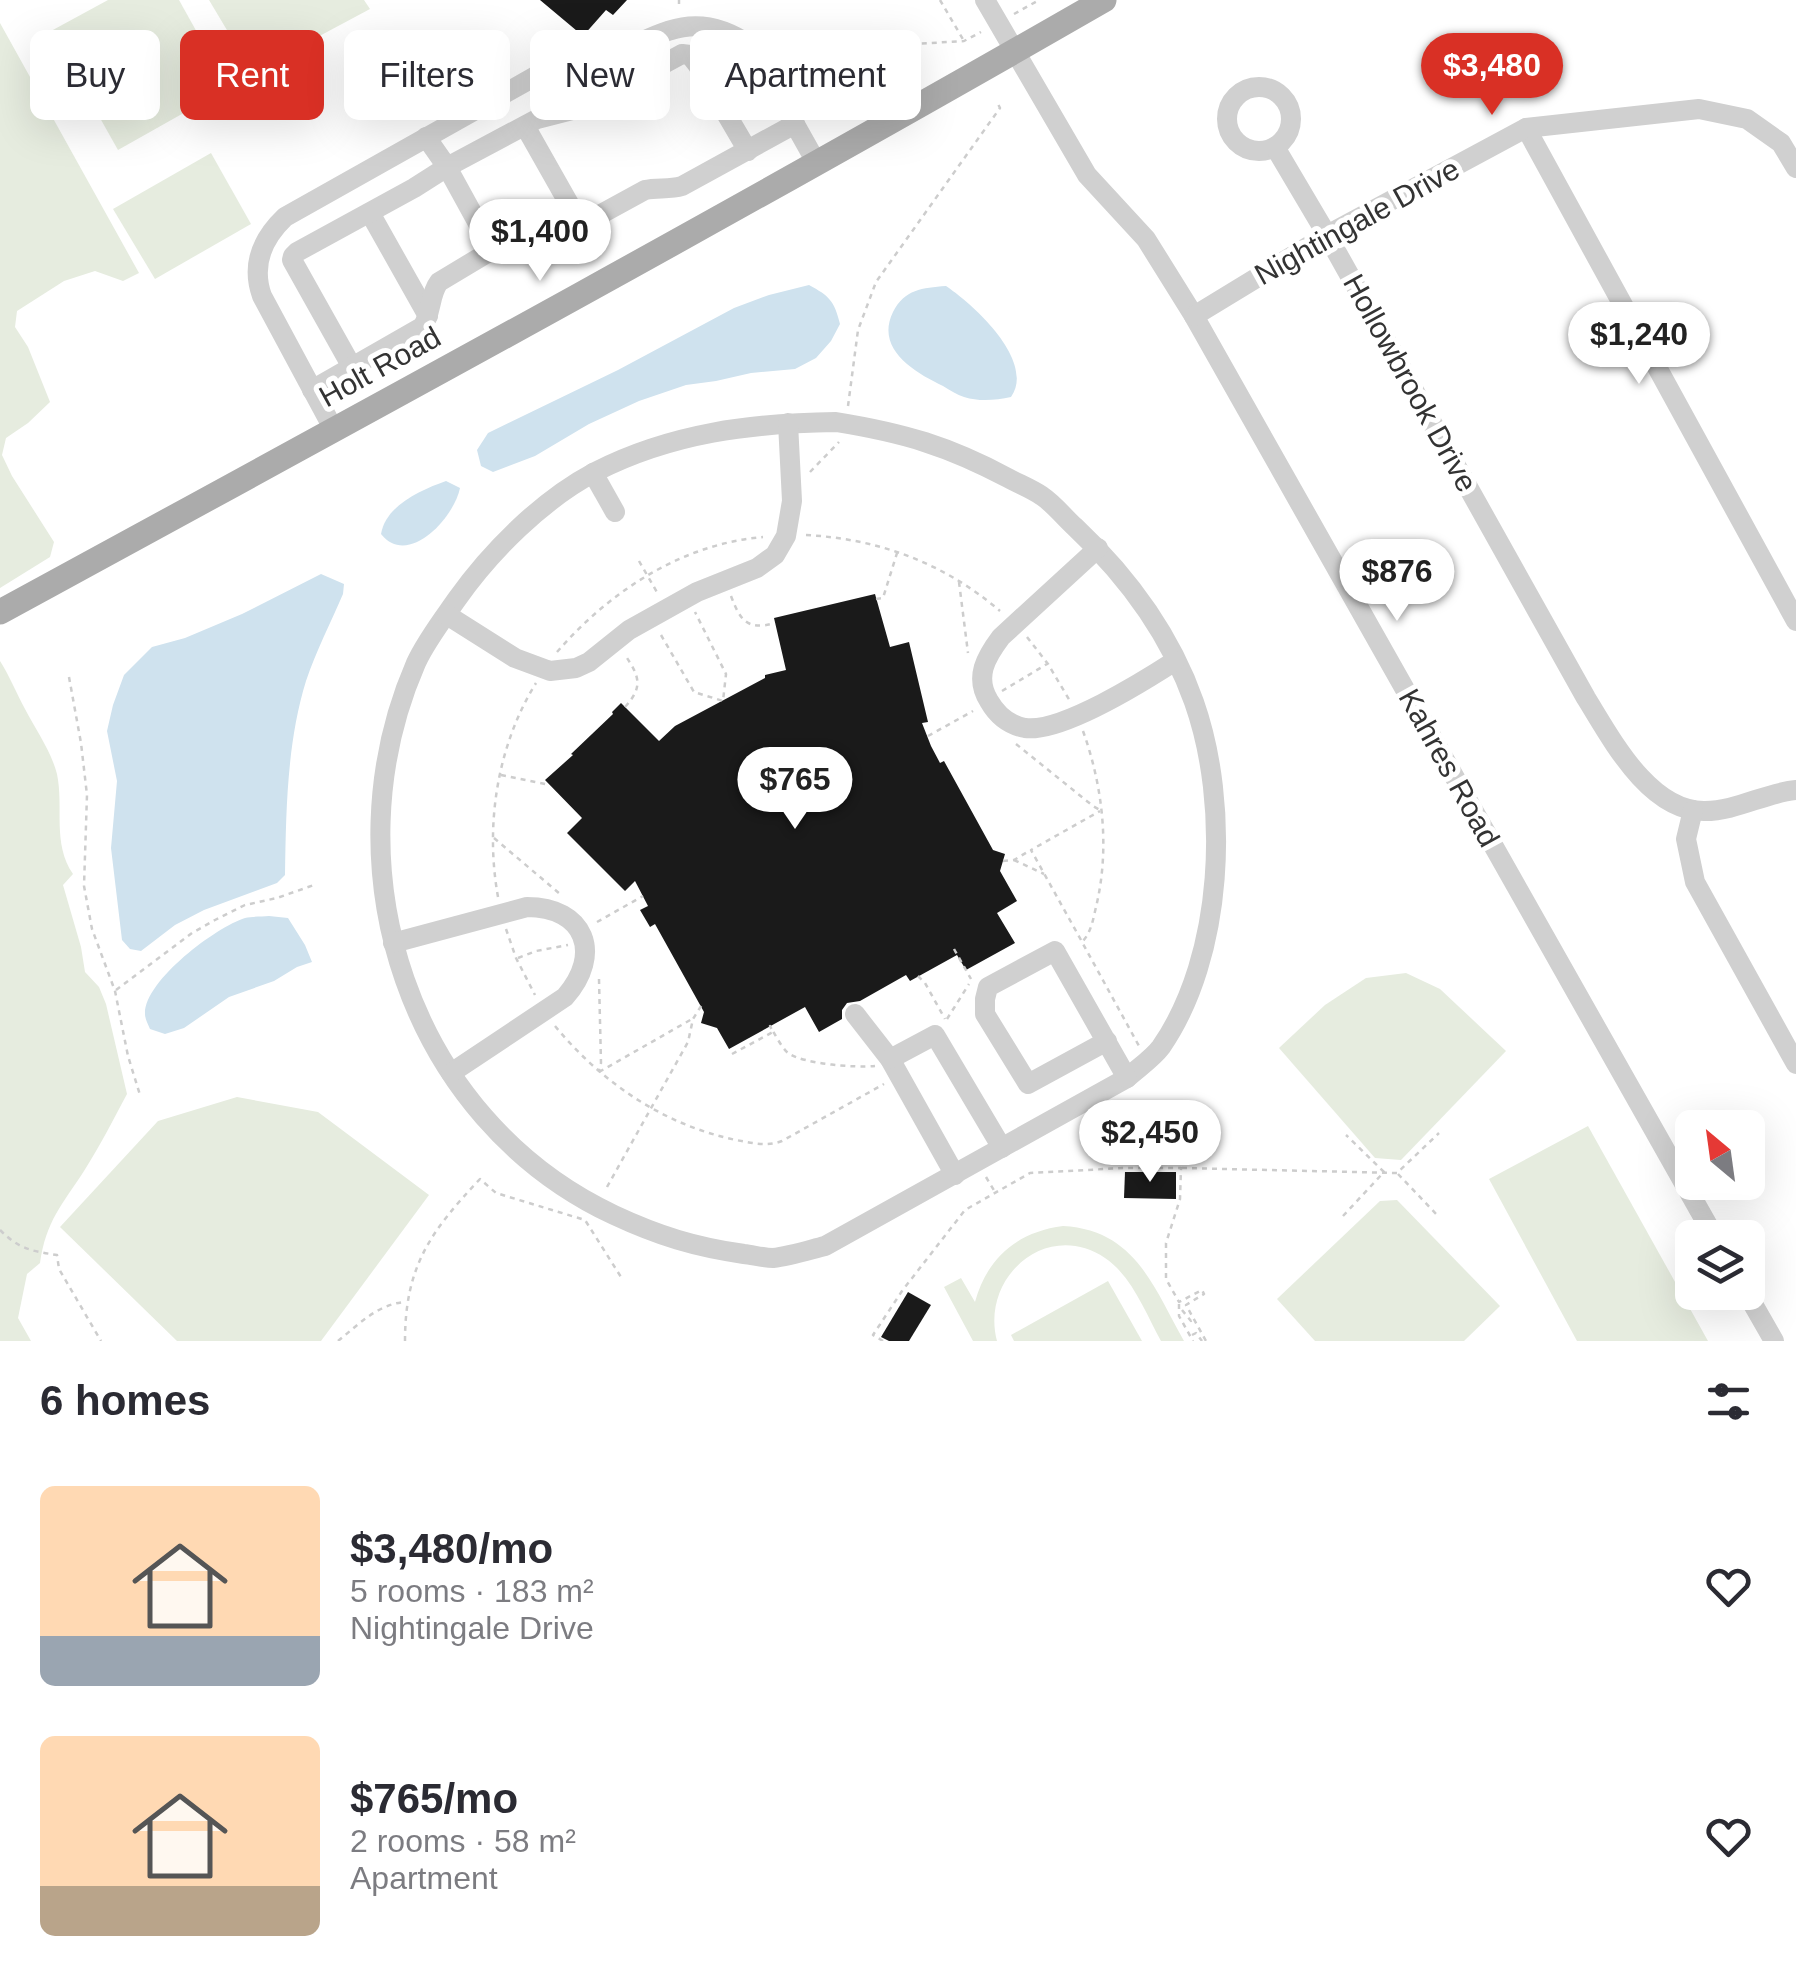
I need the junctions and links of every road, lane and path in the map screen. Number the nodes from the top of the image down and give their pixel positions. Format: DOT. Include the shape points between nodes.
graph roads {
  1 [pos="940,0"];
  2 [pos="985,0"];
  3 [pos="1039,0"];
  4 [pos="1104,0"];
  5 [pos="997,24"];
  6 [pos="736,30"];
  7 [pos="964,41"];
  8 [pos="921,44"];
  9 [pos="1014,52"];
  10 [pos="793,120"];
  11 [pos="795,124"];
  12 [pos="525,126"];
  13 [pos="1526,128"];
  14 [pos="426,137"];
  15 [pos="1274,147"];
  16 [pos="748,151"];
  17 [pos="816,162"];
  18 [pos="446,168"];
  19 [pos="1796,168"];
  20 [pos="370,212"];
  21 [pos="581,225"];
  22 [pos="1327,235"];
  23 [pos="492,249"];
  24 [pos="428,316"];
  25 [pos="1194,316"];
  26 [pos="352,367"];
  27 [pos="312,390"];
  28 [pos="788,423"];
  29 [pos="334,430"];
  30 [pos="593,473"];
  31 [pos="615,512"];
  32 [pos="786,536"];
  33 [pos="1098,548"];
  34 [pos="897,552"];
  35 [pos="639,561"];
  36 [pos="647,575"];
  37 [pos="959,580"];
  38 [pos="730,595"];
  39 [pos="876,600"];
  40 [pos="666,609"];
  41 [pos="695,610"];
  42 [pos="0,612"];
  43 [pos="446,614"];
  44 [pos="1796,621"];
  45 [pos="775,624"];
  46 [pos="1014,624"];
  47 [pos="659,631"];
  48 [pos="624,654"];
  49 [pos="968,658"];
  50 [pos="1175,661"];
  51 [pos="1048,664"];
  52 [pos="546,670"];
  53 [pos="69,677"];
  54 [pos="997,694"];
  55 [pos="625,708"];
  56 [pos="979,708"];
  57 [pos="1076,714"];
  58 [pos="928,736"];
  59 [pos="1013,742"];
  60 [pos="500,775"];
  61 [pos="550,785"];
  62 [pos="1796,790"];
  63 [pos="1689,809"];
  64 [pos="1102,810"];
  65 [pos="493,837"];
  66 [pos="1032,850"];
  67 [pos="1014,860"];
  68 [pos="1003,861"];
  69 [pos="1046,875"];
  70 [pos="314,886"];
  71 [pos="565,901"];
  72 [pos="502,914"];
  73 [pos="393,942"];
  74 [pos="1082,942"];
  75 [pos="954,949"];
  76 [pos="596,972"];
  77 [pos="971,980"];
  78 [pos="976,989"];
  79 [pos="116,991"];
  80 [pos="703,1003"];
  81 [pos="544,1010"];
  82 [pos="855,1014"];
  83 [pos="693,1019"];
  84 [pos="946,1020"];
  85 [pos="1107,1041"];
  86 [pos="732,1054"];
  87 [pos="1147,1061"];
  88 [pos="1796,1064"];
  89 [pos="889,1066"];
  90 [pos="599,1072"];
  91 [pos="451,1073"];
  92 [pos="1127,1078"];
  93 [pos="140,1096"];
  94 [pos="651,1108"];
  95 [pos="1438,1132"];
  96 [pos="1346,1135"];
  97 [pos="1002,1148"];
  98 [pos="1180,1168"];
  99 [pos="1384,1172"];
  100 [pos="1397,1173"];
  101 [pos="955,1175"];
  102 [pos="596,1206"];
  103 [pos="1343,1216"];
  104 [pos="1439,1217"];
  105 [pos="1705,1220"];
  106 [pos="0,1230"];
  107 [pos="621,1277"];
  108 [pos="407,1302"];
  109 [pos="1179,1302"];
  110 [pos="1179,1308"];
  111 [pos="1756,1310"];
  112 [pos="1194,1319"];
  113 [pos="873,1335"];
  114 [pos="1192,1338"];
  115 [pos="101,1341"];
  116 [pos="338,1341"];
  117 [pos="405,1341"];
  118 [pos="875,1341"];
  119 [pos="883,1341"];
  120 [pos="1204,1341"];
  121 [pos="1774,1341"];
  1 -- 7 [label="path"];
  2 -- 5 [label="street, Kahres Road"];
  3 -- 5 [label="path"];
  4 -- 9 [label="main road, Holt Road"];
  5 -- 7 [label="path"];
  5 -- 9 [label="street, Kahres Road"];
  6 -- 14 [label="street" via="700,15 681,17 586,64 534,77"];
  7 -- 8 [label="path"];
  9 -- 17 [label="main road, Holt Road"];
  9 -- 25 [label="street, Kahres Road" via="1087,176 1146,239"];
  10 -- 11 [label="street"];
  11 -- 16 [label="street"];
  11 -- 17 [label="street"];
  12 -- 16 [label="street" via="590,104 682,54 697,64"];
  12 -- 18 [label="street"];
  12 -- 21 [label="street"];
  13 -- 19 [label="street, Nightingale Drive" via="1700,110 1747,120 1781,142"];
  13 -- 22 [label="street, Nightingale Drive"];
  13 -- 44 [label="street"];
  14 -- 18 [label="street"];
  14 -- 27 [label="street" via="285,217 265,240 258,284"];
  15 -- 22 [label="street, Hollowbrook Drive"];
  16 -- 21 [label="street" via="682,186 645,190"];
  17 -- 29 [label="main road, Holt Road"];
  18 -- 20 [label="street"];
  18 -- 23 [label="street"];
  20 -- 24 [label="street"];
  20 -- 26 [label="street" via="292,260"];
  21 -- 23 [label="street" via="557,235 523,233"];
  22 -- 25 [label="street, Nightingale Drive"];
  22 -- 63 [label="street, Hollowbrook Drive" via="1625,762"];
  23 -- 24 [label="street" via="439,282"];
  24 -- 26 [label="street" via="422,328"];
  25 -- 105 [label="street, Kahres Road"];
  26 -- 27 [label="street"];
  27 -- 29 [label="street"];
  28 -- 30 [label="street" via="690,436"];
  28 -- 32 [label="street" via="792,501"];
  28 -- 33 [label="street" via="836,422 936,444 1044,497"];
  29 -- 42 [label="main road, Holt Road"];
  30 -- 31 [label="street"];
  30 -- 43 [label="street" via="519,528"];
  32 -- 34 [label="path" via="845,538"];
  32 -- 36 [label="path" via="711,548"];
  32 -- 40 [label="street" via="757,568"];
  33 -- 46 [label="street"];
  33 -- 50 [label="street" via="1134,590"];
  34 -- 37 [label="path"];
  34 -- 39 [label="path" via="883,598"];
  35 -- 36 [label="path"];
  36 -- 40 [label="path"];
  36 -- 52 [label="path" via="588,619"];
  37 -- 46 [label="path"];
  37 -- 49 [label="path"];
  38 -- 45 [label="path" via="746,622"];
  40 -- 52 [label="street" via="589,662"];
  41 -- 47 [label="path" via="726,674 723,701 694,692"];
  43 -- 52 [label="street"];
  43 -- 73 [label="street" via="417,660 385,765 379,831 382,895"];
  46 -- 51 [label="path"];
  46 -- 57 [label="street" via="981,673 996,713 1028,728"];
  48 -- 55 [label="path" via="638,686"];
  50 -- 57 [label="street"];
  50 -- 87 [label="street" via="1209,759 1215,879 1195,975 1175,1022"];
  51 -- 54 [label="path"];
  51 -- 57 [label="path"];
  52 -- 60 [label="path" via="518,718"];
  53 -- 79 [label="path" via="87,795 84,886 92,930"];
  56 -- 58 [label="path"];
  57 -- 64 [label="path"];
  59 -- 64 [label="path"];
  60 -- 61 [label="path"];
  60 -- 65 [label="path"];
  62 -- 63 [label="street" via="1706,812"];
  63 -- 88 [label="street" via="1686,839 1695,882"];
  64 -- 66 [label="path"];
  64 -- 74 [label="path" via="1101,886"];
  65 -- 71 [label="path"];
  65 -- 72 [label="path"];
  66 -- 67 [label="path"];
  66 -- 69 [label="path"];
  67 -- 68 [label="path"];
  67 -- 69 [label="path"];
  69 -- 74 [label="path"];
  70 -- 79 [label="path" via="215,920"];
  72 -- 73 [label="street"];
  72 -- 81 [label="path"];
  72 -- 81 [label="street" via="542,907 562,914 583,938 584,967 576,984"];
  73 -- 91 [label="street" via="418,1015"];
  74 -- 87 [label="path"];
  75 -- 77 [label="path"];
  76 -- 90 [label="path"];
  77 -- 78 [label="path"];
  77 -- 84 [label="path"];
  79 -- 93 [label="path"];
  80 -- 83 [label="path"];
  81 -- 90 [label="path"];
  81 -- 91 [label="street"];
  82 -- 89 [label="street"];
  83 -- 90 [label="path"];
  83 -- 94 [label="path" via="688,1042"];
  85 -- 85 [label="street" via="1055,951 988,987 985,1014 1028,1084"];
  85 -- 92 [label="street"];
  86 -- 89 [label="path" via="773,1032 770,1026 788,1053"];
  87 -- 92 [label="street"];
  89 -- 94 [label="path" via="792,1137 770,1145 714,1134"];
  89 -- 97 [label="street" via="936,1035"];
  89 -- 101 [label="street"];
  90 -- 94 [label="path"];
  91 -- 102 [label="street" via="519,1154"];
  92 -- 97 [label="street"];
  94 -- 102 [label="path"];
  95 -- 100 [label="path"];
  96 -- 99 [label="path"];
  97 -- 101 [label="street"];
  98 -- 99 [label="path"];
  98 -- 109 [label="path" via="1180,1199 1166,1243 1166,1280"];
  98 -- 113 [label="path" via="1030,1172 966,1210"];
  99 -- 100 [label="path"];
  99 -- 103 [label="path"];
  100 -- 104 [label="path"];
  101 -- 102 [label="street" via="825,1246 772,1258 654,1234"];
  106 -- 115 [label="path" via="28,1250 57,1255"];
  107 -- 108 [label="path" via="584,1220 496,1194 480,1179 424,1249"];
  108 -- 116 [label="path" via="380,1308"];
  108 -- 117 [label="path"];
  109 -- 110 [label="path"];
  109 -- 112 [label="path" via="1202,1290 1186,1305"];
  110 -- 112 [label="path"];
  110 -- 114 [label="path"];
  111 -- 121 [label="street"];
  112 -- 120 [label="path"];
  113 -- 118 [label="path"];
  113 -- 119 [label="path"];
  114 -- 120 [label="path" via="1196,1333"];
}
